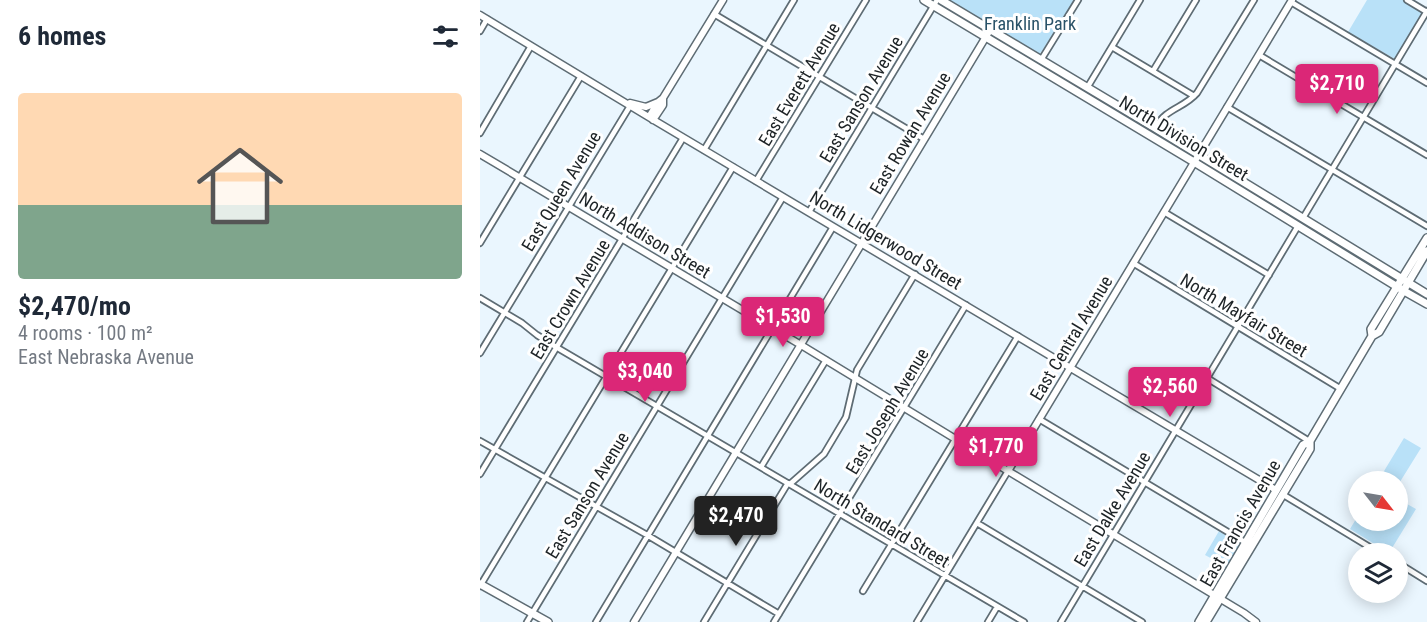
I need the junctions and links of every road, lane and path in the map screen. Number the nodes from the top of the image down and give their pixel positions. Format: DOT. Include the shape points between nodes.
graph roads {
  1 [pos="723,0"];
  2 [pos="794,0"];
  3 [pos="866,0"];
  4 [pos="924,0"];
  5 [pos="1078,0"];
  6 [pos="1140,0"];
  7 [pos="1196,0"];
  8 [pos="1254,0"];
  9 [pos="1407,0"];
  10 [pos="1291,1"];
  11 [pos="937,2"];
  12 [pos="1427,12"];
  13 [pos="714,14"];
  14 [pos="480,15"];
  15 [pos="487,19"];
  16 [pos="990,30"];
  17 [pos="480,31"];
  18 [pos="986,37"];
  19 [pos="767,45"];
  20 [pos="531,46"];
  21 [pos="1112,46"];
  22 [pos="1259,55"];
  23 [pos="1041,60"];
  24 [pos="1395,65"];
  25 [pos="1036,67"];
  26 [pos="1153,71"];
  27 [pos="581,76"];
  28 [pos="820,77"];
  29 [pos="1427,83"];
  30 [pos="1087,88"];
  31 [pos="1083,95"];
  32 [pos="1194,96"];
  33 [pos="661,100"];
  34 [pos="627,104"];
  35 [pos="1227,107"];
  36 [pos="872,108"];
  37 [pos="1363,117"];
  38 [pos="651,119"];
  39 [pos="1155,128"];
  40 [pos="480,132"];
  41 [pos="1150,136"];
  42 [pos="683,138"];
  43 [pos="924,140"];
  44 [pos="704,150"];
  45 [pos="480,154"];
  46 [pos="1198,154"];
  47 [pos="1427,155"];
  48 [pos="1194,162"];
  49 [pos="733,167"];
  50 [pos="1332,170"];
  51 [pos="520,178"];
  52 [pos="756,181"];
  53 [pos="783,196"];
  54 [pos="569,207"];
  55 [pos="809,212"];
  56 [pos="1164,212"];
  57 [pos="1303,218"];
  58 [pos="1299,225"];
  59 [pos="1427,226"];
  60 [pos="833,227"];
  61 [pos="1427,238"];
  62 [pos="622,239"];
  63 [pos="480,243"];
  64 [pos="862,243"];
  65 [pos="1427,251"];
  66 [pos="1133,263"];
  67 [pos="672,268"];
  68 [pos="915,274"];
  69 [pos="1269,275"];
  70 [pos="1405,280"];
  71 [pos="1396,286"];
  72 [pos="1404,291"];
  73 [pos="1427,294"];
  74 [pos="480,298"];
  75 [pos="722,298"];
  76 [pos="1427,304"];
  77 [pos="966,305"];
  78 [pos="504,312"];
  79 [pos="772,327"];
  80 [pos="1238,327"];
  81 [pos="1018,336"];
  82 [pos="1372,336"];
  83 [pos="801,345"];
  84 [pos="556,347"];
  85 [pos="480,353"];
  86 [pos="826,360"];
  87 [pos="1071,367"];
  88 [pos="606,376"];
  89 [pos="855,378"];
  90 [pos="1207,378"];
  91 [pos="1341,389"];
  92 [pos="657,406"];
  93 [pos="905,408"];
  94 [pos="1039,419"];
  95 [pos="1176,430"];
  96 [pos="706,435"];
  97 [pos="956,440"];
  98 [pos="480,441"];
  99 [pos="1310,441"];
  100 [pos="495,450"];
  101 [pos="736,452"];
  102 [pos="761,467"];
  103 [pos="1008,471"];
  104 [pos="480,474"];
  105 [pos="545,478"];
  106 [pos="1145,482"];
  107 [pos="789,484"];
  108 [pos="1279,492"];
  109 [pos="596,507"];
  110 [pos="840,514"];
  111 [pos="977,523"];
  112 [pos="1113,534"];
  113 [pos="647,535"];
  114 [pos="1364,543"];
  115 [pos="892,544"];
  116 [pos="1249,545"];
  117 [pos="676,553"];
  118 [pos="1408,569"];
  119 [pos="945,576"];
  120 [pos="1427,581"];
  121 [pos="727,584"];
  122 [pos="480,585"];
  123 [pos="1082,586"];
  124 [pos="864,591"];
  125 [pos="1218,597"];
  126 [pos="997,607"];
  127 [pos="532,613"];
  128 [pos="779,614"];
  129 [pos="527,622"];
  130 [pos="548,622"];
  131 [pos="596,622"];
  132 [pos="634,622"];
  133 [pos="704,622"];
  134 [pos="774,622"];
  135 [pos="917,622"];
  136 [pos="988,622"];
  137 [pos="1024,622"];
  138 [pos="1060,622"];
  139 [pos="1142,622"];
  140 [pos="1199,622"];
  141 [pos="1206,622"];
  142 [pos="1256,622"];
  1 -- 13 [label="street"];
  2 -- 19 [label="street"];
  3 -- 28 [label="street, East Everett Avenue"];
  4 -- 11 [label="main road, North Division Street"];
  5 -- 23 [label="street"];
  6 -- 21 [label="street"];
  7 -- 26 [label="street"];
  8 -- 32 [label="street"];
  9 -- 12 [label="street"];
  10 -- 22 [label="street, East Central Avenue"];
  10 -- 24 [label="street"];
  11 -- 16 [label="main road, North Division Street"];
  11 -- 18 [label="main road, North Division Street"];
  11 -- 36 [label="street, East Sanson Avenue"];
  12 -- 24 [label="street, East Dalke Avenue"];
  13 -- 19 [label="street"];
  13 -- 33 [label="street"];
  14 -- 15 [label="street, North Lidgerwood Street"];
  15 -- 17 [label="street"];
  15 -- 20 [label="street, North Lidgerwood Street"];
  16 -- 18 [label="street, East Rowan Avenue"];
  16 -- 23 [label="main road, North Division Street"];
  18 -- 25 [label="main road, North Division Street"];
  18 -- 43 [label="street, East Rowan Avenue"];
  19 -- 28 [label="street"];
  19 -- 44 [label="street"];
  20 -- 27 [label="street, North Lidgerwood Street"];
  20 -- 40 [label="street"];
  21 -- 26 [label="street"];
  21 -- 30 [label="street"];
  22 -- 35 [label="street, East Central Avenue"];
  22 -- 37 [label="street"];
  23 -- 25 [label="street"];
  23 -- 30 [label="main road, North Division Street"];
  24 -- 29 [label="street"];
  24 -- 37 [label="street, East Dalke Avenue"];
  25 -- 31 [label="main road, North Division Street"];
  26 -- 32 [label="street"];
  27 -- 34 [label="street, North Lidgerwood Street"];
  27 -- 51 [label="street"];
  28 -- 36 [label="street"];
  28 -- 52 [label="street, East Everett Avenue"];
  30 -- 31 [label="street"];
  30 -- 39 [label="main road, North Division Street"];
  31 -- 41 [label="main road, North Division Street"];
  32 -- 39 [label="street" via="1166,114"];
  33 -- 34 [label="street" via="646,107"];
  33 -- 38 [label="street" via="663,105"];
  34 -- 38 [label="street, North Lidgerwood Street"];
  34 -- 54 [label="street, East Queen Avenue"];
  35 -- 46 [label="street, East Central Avenue"];
  35 -- 50 [label="street"];
  36 -- 43 [label="street"];
  36 -- 55 [label="street, East Sanson Avenue"];
  37 -- 47 [label="street"];
  37 -- 50 [label="street, East Dalke Avenue"];
  38 -- 42 [label="street, North Lidgerwood Street"];
  39 -- 41 [label="street"];
  39 -- 46 [label="main road, North Division Street"];
  41 -- 48 [label="main road, North Division Street"];
  42 -- 44 [label="street, North Lidgerwood Street"];
  42 -- 62 [label="street, East Crown Avenue"];
  43 -- 64 [label="street, East Rowan Avenue"];
  44 -- 49 [label="street, North Lidgerwood Street"];
  45 -- 51 [label="street, North Addison Street"];
  46 -- 48 [label="street, East Central Avenue"];
  46 -- 57 [label="main road, North Division Street"];
  48 -- 56 [label="street, East Central Avenue"];
  48 -- 58 [label="main road, North Division Street"];
  49 -- 52 [label="street, North Lidgerwood Street"];
  49 -- 67 [label="street"];
  50 -- 57 [label="street, East Dalke Avenue"];
  50 -- 59 [label="street"];
  51 -- 54 [label="street, North Addison Street"];
  51 -- 63 [label="street"];
  52 -- 53 [label="street, North Lidgerwood Street"];
  53 -- 55 [label="street, North Lidgerwood Street"];
  53 -- 75 [label="street, East Sanson Avenue"];
  54 -- 62 [label="street, North Addison Street"];
  54 -- 78 [label="street, East Queen Avenue"];
  55 -- 60 [label="street, North Lidgerwood Street"];
  56 -- 66 [label="street, East Central Avenue"];
  56 -- 69 [label="street"];
  57 -- 58 [label="street, East Dalke Avenue"];
  57 -- 70 [label="main road, North Division Street"];
  58 -- 69 [label="street, East Dalke Avenue"];
  58 -- 71 [label="main road, North Division Street"];
  60 -- 64 [label="street, North Lidgerwood Street"];
  60 -- 79 [label="street"];
  61 -- 70 [label="main road"];
  62 -- 67 [label="street, North Addison Street"];
  62 -- 84 [label="street, East Crown Avenue"];
  64 -- 68 [label="street, North Lidgerwood Street"];
  64 -- 83 [label="street, East Rowan Avenue"];
  65 -- 70 [label="main road"];
  66 -- 80 [label="street, North Mayfair Street"];
  66 -- 87 [label="street, East Central Avenue"];
  67 -- 75 [label="street, North Addison Street"];
  67 -- 88 [label="street"];
  68 -- 77 [label="street, North Lidgerwood Street"];
  68 -- 89 [label="street"];
  69 -- 80 [label="street, East Dalke Avenue"];
  70 -- 71 [label="main road, East Francis Avenue"];
  70 -- 72 [label="main road, East Francis Avenue"];
  70 -- 73 [label="main road, North Division Street"];
  71 -- 72 [label="main road, North Division Street"];
  71 -- 82 [label="main road, East Francis Avenue" via="1371,329"];
  72 -- 76 [label="main road, North Division Street"];
  72 -- 82 [label="main road, East Francis Avenue" via="1379,332"];
  74 -- 78 [label="street, North Standard Street"];
  75 -- 79 [label="street, North Addison Street"];
  75 -- 92 [label="street, East Sanson Avenue"];
  77 -- 81 [label="street, North Lidgerwood Street"];
  77 -- 93 [label="street, East Joseph Avenue"];
  78 -- 84 [label="street, North Standard Street"];
  78 -- 85 [label="street, East Queen Avenue"];
  79 -- 83 [label="street, North Addison Street"];
  79 -- 96 [label="street"];
  80 -- 90 [label="street, East Dalke Avenue"];
  80 -- 91 [label="street, North Mayfair Street"];
  81 -- 87 [label="street, North Lidgerwood Street"];
  81 -- 97 [label="street"];
  82 -- 91 [label="main road, East Francis Avenue"];
  83 -- 86 [label="street, North Addison Street"];
  83 -- 101 [label="street, East Rowan Avenue"];
  84 -- 88 [label="street, North Standard Street"];
  84 -- 100 [label="street, East Crown Avenue"];
  86 -- 89 [label="street, North Addison Street"];
  86 -- 102 [label="street"];
  87 -- 94 [label="street, East Central Avenue"];
  87 -- 95 [label="street, North Lidgerwood Street"];
  88 -- 92 [label="street, North Standard Street"];
  88 -- 105 [label="street"];
  89 -- 93 [label="street, North Addison Street"];
  89 -- 107 [label="street" via="846,417 824,454"];
  90 -- 95 [label="street, East Dalke Avenue"];
  90 -- 99 [label="street"];
  91 -- 99 [label="main road, East Francis Avenue"];
  92 -- 96 [label="street, North Standard Street"];
  92 -- 109 [label="street, East Sanson Avenue"];
  93 -- 97 [label="street, North Addison Street"];
  93 -- 110 [label="street, East Joseph Avenue"];
  94 -- 103 [label="street, East Central Avenue"];
  94 -- 106 [label="street"];
  95 -- 106 [label="street, East Dalke Avenue"];
  95 -- 108 [label="street, North Lidgerwood Street"];
  96 -- 101 [label="street, North Standard Street"];
  96 -- 113 [label="street"];
  97 -- 103 [label="street, North Addison Street"];
  97 -- 115 [label="street"];
  98 -- 100 [label="street"];
  99 -- 108 [label="main road, East Francis Avenue" via="1303,445"];
  99 -- 108 [label="main road, East Francis Avenue" via="1310,449"];
  100 -- 104 [label="street, East Crown Avenue"];
  100 -- 105 [label="street"];
  101 -- 102 [label="street, North Standard Street"];
  101 -- 117 [label="street, East Rowan Avenue"];
  102 -- 107 [label="street, North Standard Street"];
  103 -- 111 [label="street, East Central Avenue"];
  103 -- 112 [label="street, North Addison Street"];
  105 -- 109 [label="street"];
  105 -- 122 [label="street"];
  106 -- 112 [label="street, East Dalke Avenue"];
  106 -- 116 [label="street"];
  107 -- 110 [label="street, North Standard Street"];
  107 -- 121 [label="street"];
  108 -- 114 [label="street, North Lidgerwood Street"];
  108 -- 116 [label="main road, East Francis Avenue"];
  108 -- 116 [label="main road, East Francis Avenue" via="1271,513"];
  109 -- 113 [label="street"];
  109 -- 127 [label="street, East Sanson Avenue"];
  110 -- 115 [label="street, North Standard Street"];
  110 -- 128 [label="street, East Joseph Avenue"];
  111 -- 119 [label="street, East Central Avenue"];
  111 -- 123 [label="street"];
  112 -- 123 [label="street, East Dalke Avenue"];
  112 -- 125 [label="street, North Addison Street"];
  113 -- 117 [label="street"];
  113 -- 131 [label="street"];
  115 -- 119 [label="street, North Standard Street"];
  115 -- 124 [label="street"];
  116 -- 125 [label="main road, East Francis Avenue"];
  117 -- 121 [label="street"];
  117 -- 132 [label="street, East Rowan Avenue"];
  118 -- 120 [label="street"];
  119 -- 126 [label="street, North Standard Street"];
  119 -- 135 [label="street, East Central Avenue"];
  121 -- 128 [label="street"];
  121 -- 133 [label="street"];
  122 -- 127 [label="main road"];
  123 -- 138 [label="street, East Dalke Avenue"];
  123 -- 139 [label="street"];
  125 -- 140 [label="main road, East Francis Avenue"];
  125 -- 141 [label="main road, East Francis Avenue"];
  125 -- 142 [label="street, North Addison Street"];
  126 -- 136 [label="street"];
  126 -- 137 [label="street, North Standard Street"];
  127 -- 129 [label="street, East Sanson Avenue"];
  127 -- 130 [label="main road"];
  128 -- 134 [label="street, East Joseph Avenue"];
}
